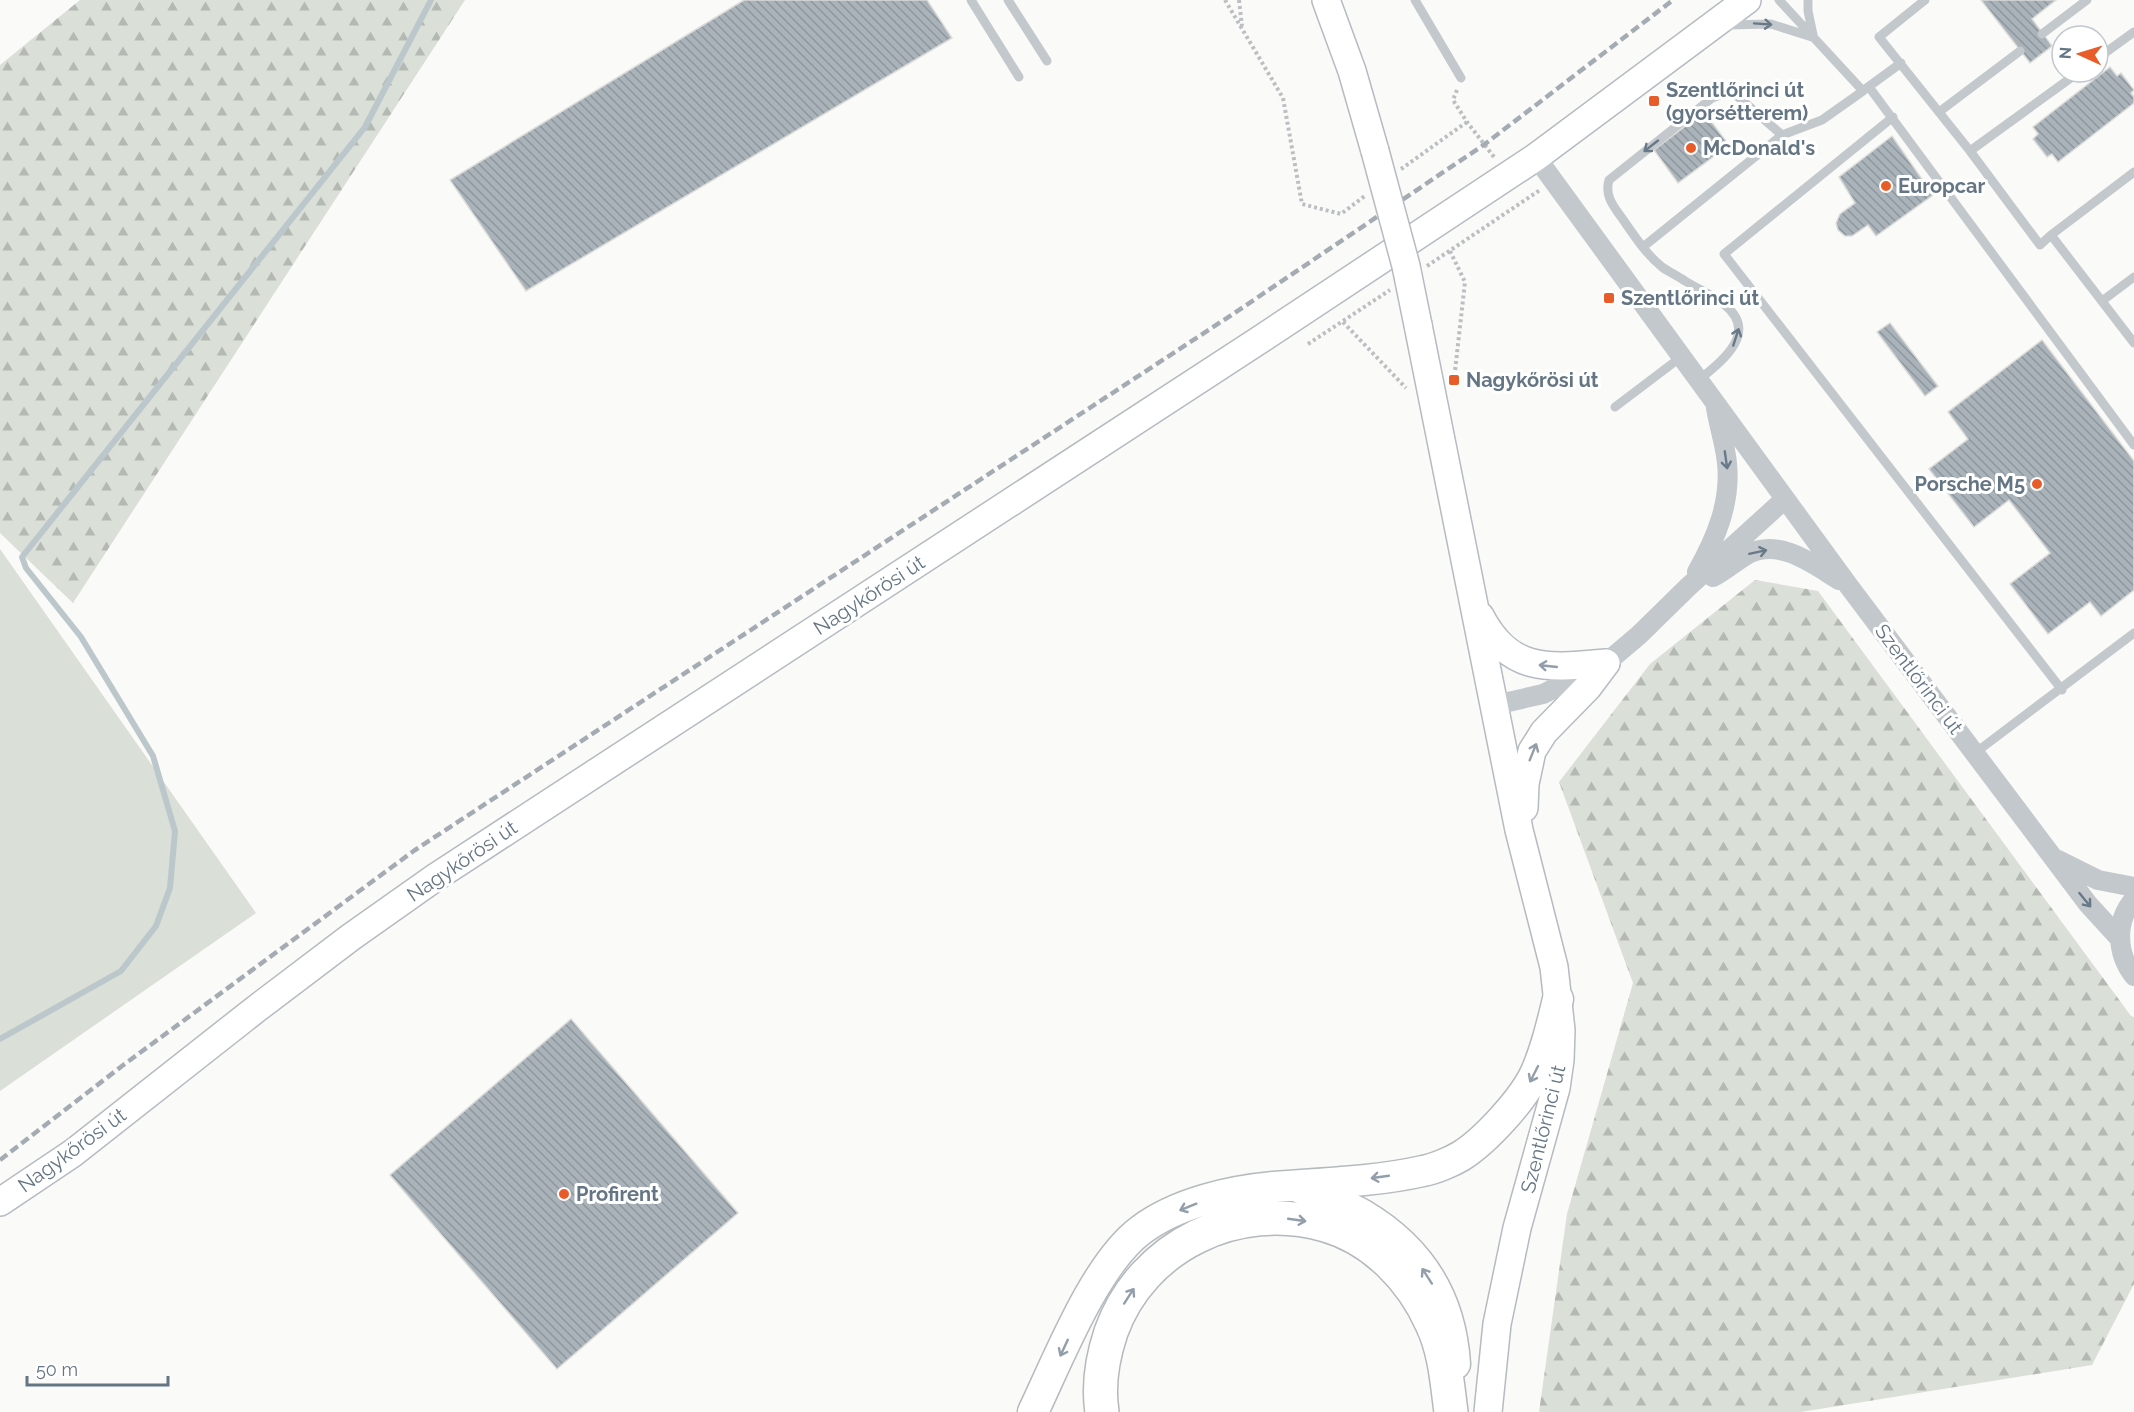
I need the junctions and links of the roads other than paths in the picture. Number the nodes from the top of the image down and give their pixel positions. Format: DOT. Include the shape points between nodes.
graph roads {
  1 [pos="971,0"];
  2 [pos="1008,0"];
  3 [pos="1326,0"];
  4 [pos="1415,0"];
  5 [pos="1747,0"];
  6 [pos="1779,0"];
  7 [pos="1808,0"];
  8 [pos="1925,0"];
  9 [pos="2087,0"];
  10 [pos="1711,27"];
  11 [pos="2134,32"];
  12 [pos="2042,34"];
  13 [pos="1814,37"];
  14 [pos="2110,49"];
  15 [pos="2020,51"];
  16 [pos="1047,61"];
  17 [pos="1901,63"];
  18 [pos="1020,77"];
  19 [pos="1461,78"];
  20 [pos="2062,84"];
  21 [pos="1866,89"];
  22 [pos="1939,112"];
  23 [pos="1893,117"];
  24 [pos="1782,135"];
  25 [pos="1970,151"];
  26 [pos="1536,157"];
  27 [pos="2134,172"];
  28 [pos="2051,235"];
  29 [pos="1643,247"];
  30 [pos="2134,277"];
  31 [pos="2102,301"];
  32 [pos="2134,343"];
  33 [pos="1681,357"];
  34 [pos="1699,380"];
  35 [pos="1715,402"];
  36 [pos="1615,407"];
  37 [pos="2134,445"];
  38 [pos="1785,499"];
  39 [pos="1848,585"];
  40 [pos="1688,587"];
  41 [pos="1473,602"];
  42 [pos="2134,633"];
  43 [pos="1606,663"];
  44 [pos="2062,690"];
  45 [pos="1495,705"];
  46 [pos="1975,753"];
  47 [pos="1519,830"];
  48 [pos="2054,858"];
  49 [pos="2134,887"];
  50 [pos="2134,899"];
  51 [pos="2120,939"];
  52 [pos="2134,976"];
  53 [pos="1558,999"];
  54 [pos="1294,1185"];
  55 [pos="0,1202"];
  56 [pos="1033,1412"];
  57 [pos="1102,1412"];
  58 [pos="1451,1412"];
  59 [pos="1488,1412"];
  1 -- 18 [label="lane"];
  2 -- 16 [label="lane"];
  3 -- 41 [label="main road, Szentlőrinci út, bridge" via="1352,71 1406,266"];
  4 -- 19 [label="lane"];
  5 -- 10 [label="main road, Nagykőrösi út"];
  6 -- 13 [label="lane"];
  7 -- 13 [label="lane"];
  8 -- 17 [label="lane" via="1879,37"];
  9 -- 12 [label="lane"];
  10 -- 13 [label="lane, one-way" via="1771,24"];
  10 -- 26 [label="main road, Nagykőrösi út"];
  11 -- 14 [label="lane"];
  13 -- 21 [label="lane"];
  15 -- 22 [label="lane"];
  17 -- 21 [label="lane"];
  17 -- 22 [label="lane"];
  20 -- 25 [label="lane"];
  21 -- 23 [label="lane"];
  21 -- 24 [label="lane" via="1822,120"];
  22 -- 25 [label="lane"];
  23 -- 37 [label="lane"];
  23 -- 44 [label="lane" via="1724,254"];
  24 -- 29 [label="lane"];
  24 -- 29 [label="lane, one-way" via="1736,95 1722,94 1612,177 1607,190 1609,200"];
  25 -- 28 [label="lane" via="2040,244"];
  26 -- 33 [label="street, Szentlőrinci út"];
  26 -- 55 [label="main road, Nagykőrösi út" via="436,877 265,1002 73,1153"];
  27 -- 28 [label="lane"];
  28 -- 31 [label="lane"];
  34 -- 29 [label="lane, one-way" via="1732,349 1738,338 1738,322 1724,304 1662,267"];
  30 -- 31 [label="lane"];
  31 -- 32 [label="lane"];
  33 -- 34 [label="street, Szentlőrinci út"];
  33 -- 36 [label="lane"];
  34 -- 35 [label="street, Szentlőrinci út"];
  35 -- 38 [label="street, Szentlőrinci út"];
  35 -- 40 [label="street, one-way" via="1727,462 1728,489 1716,538"];
  38 -- 39 [label="street, Szentlőrinci út"];
  38 -- 40 [label="street"];
  40 -- 39 [label="street, one-way" via="1715,576 1751,553 1779,549 1798,555"];
  39 -- 46 [label="street, Szentlőrinci út"];
  40 -- 43 [label="street"];
  43 -- 41 [label="main road, one-way" via="1557,667 1528,663 1489,633"];
  41 -- 45 [label="main road, Szentlőrinci út"];
  42 -- 44 [label="lane"];
  43 -- 45 [label="street" via="1543,694"];
  47 -- 43 [label="main road, one-way" via="1532,751 1544,732"];
  44 -- 46 [label="lane"];
  45 -- 47 [label="main road, Szentlőrinci út"];
  46 -- 48 [label="street, Szentlőrinci út"];
  47 -- 53 [label="main road, Szentlőrinci út" via="1554,967"];
  48 -- 49 [label="street, Szentlőrinci út" via="2098,880"];
  48 -- 51 [label="street, Szentlőrinci út, one-way"];
  50 -- 51 [label="street" via="2122,920"];
  51 -- 52 [label="street" via="2125,961"];
  53 -- 54 [label="main road, one-way" via="1535,1075 1502,1121 1461,1156 1424,1171 1341,1183"];
  53 -- 59 [label="main road, Szentlőrinci út" via="1561,1030 1556,1088 1505,1282"];
  54 -- 56 [label="main road, one-way" via="1208,1198 1141,1230 1116,1256 1096,1286"];
  58 -- 54 [label="main road, one-way" via="1456,1376 1454,1341 1441,1299 1420,1264 1383,1228 1362,1214"];
  57 -- 58 [label="highway, one-way" via="1101,1387 1108,1341 1116,1319 1141,1280 1156,1263 1195,1236 1239,1221 1262,1218 1326,1225 1362,1242 1393,1265 1433,1325 1441,1348"];
}
